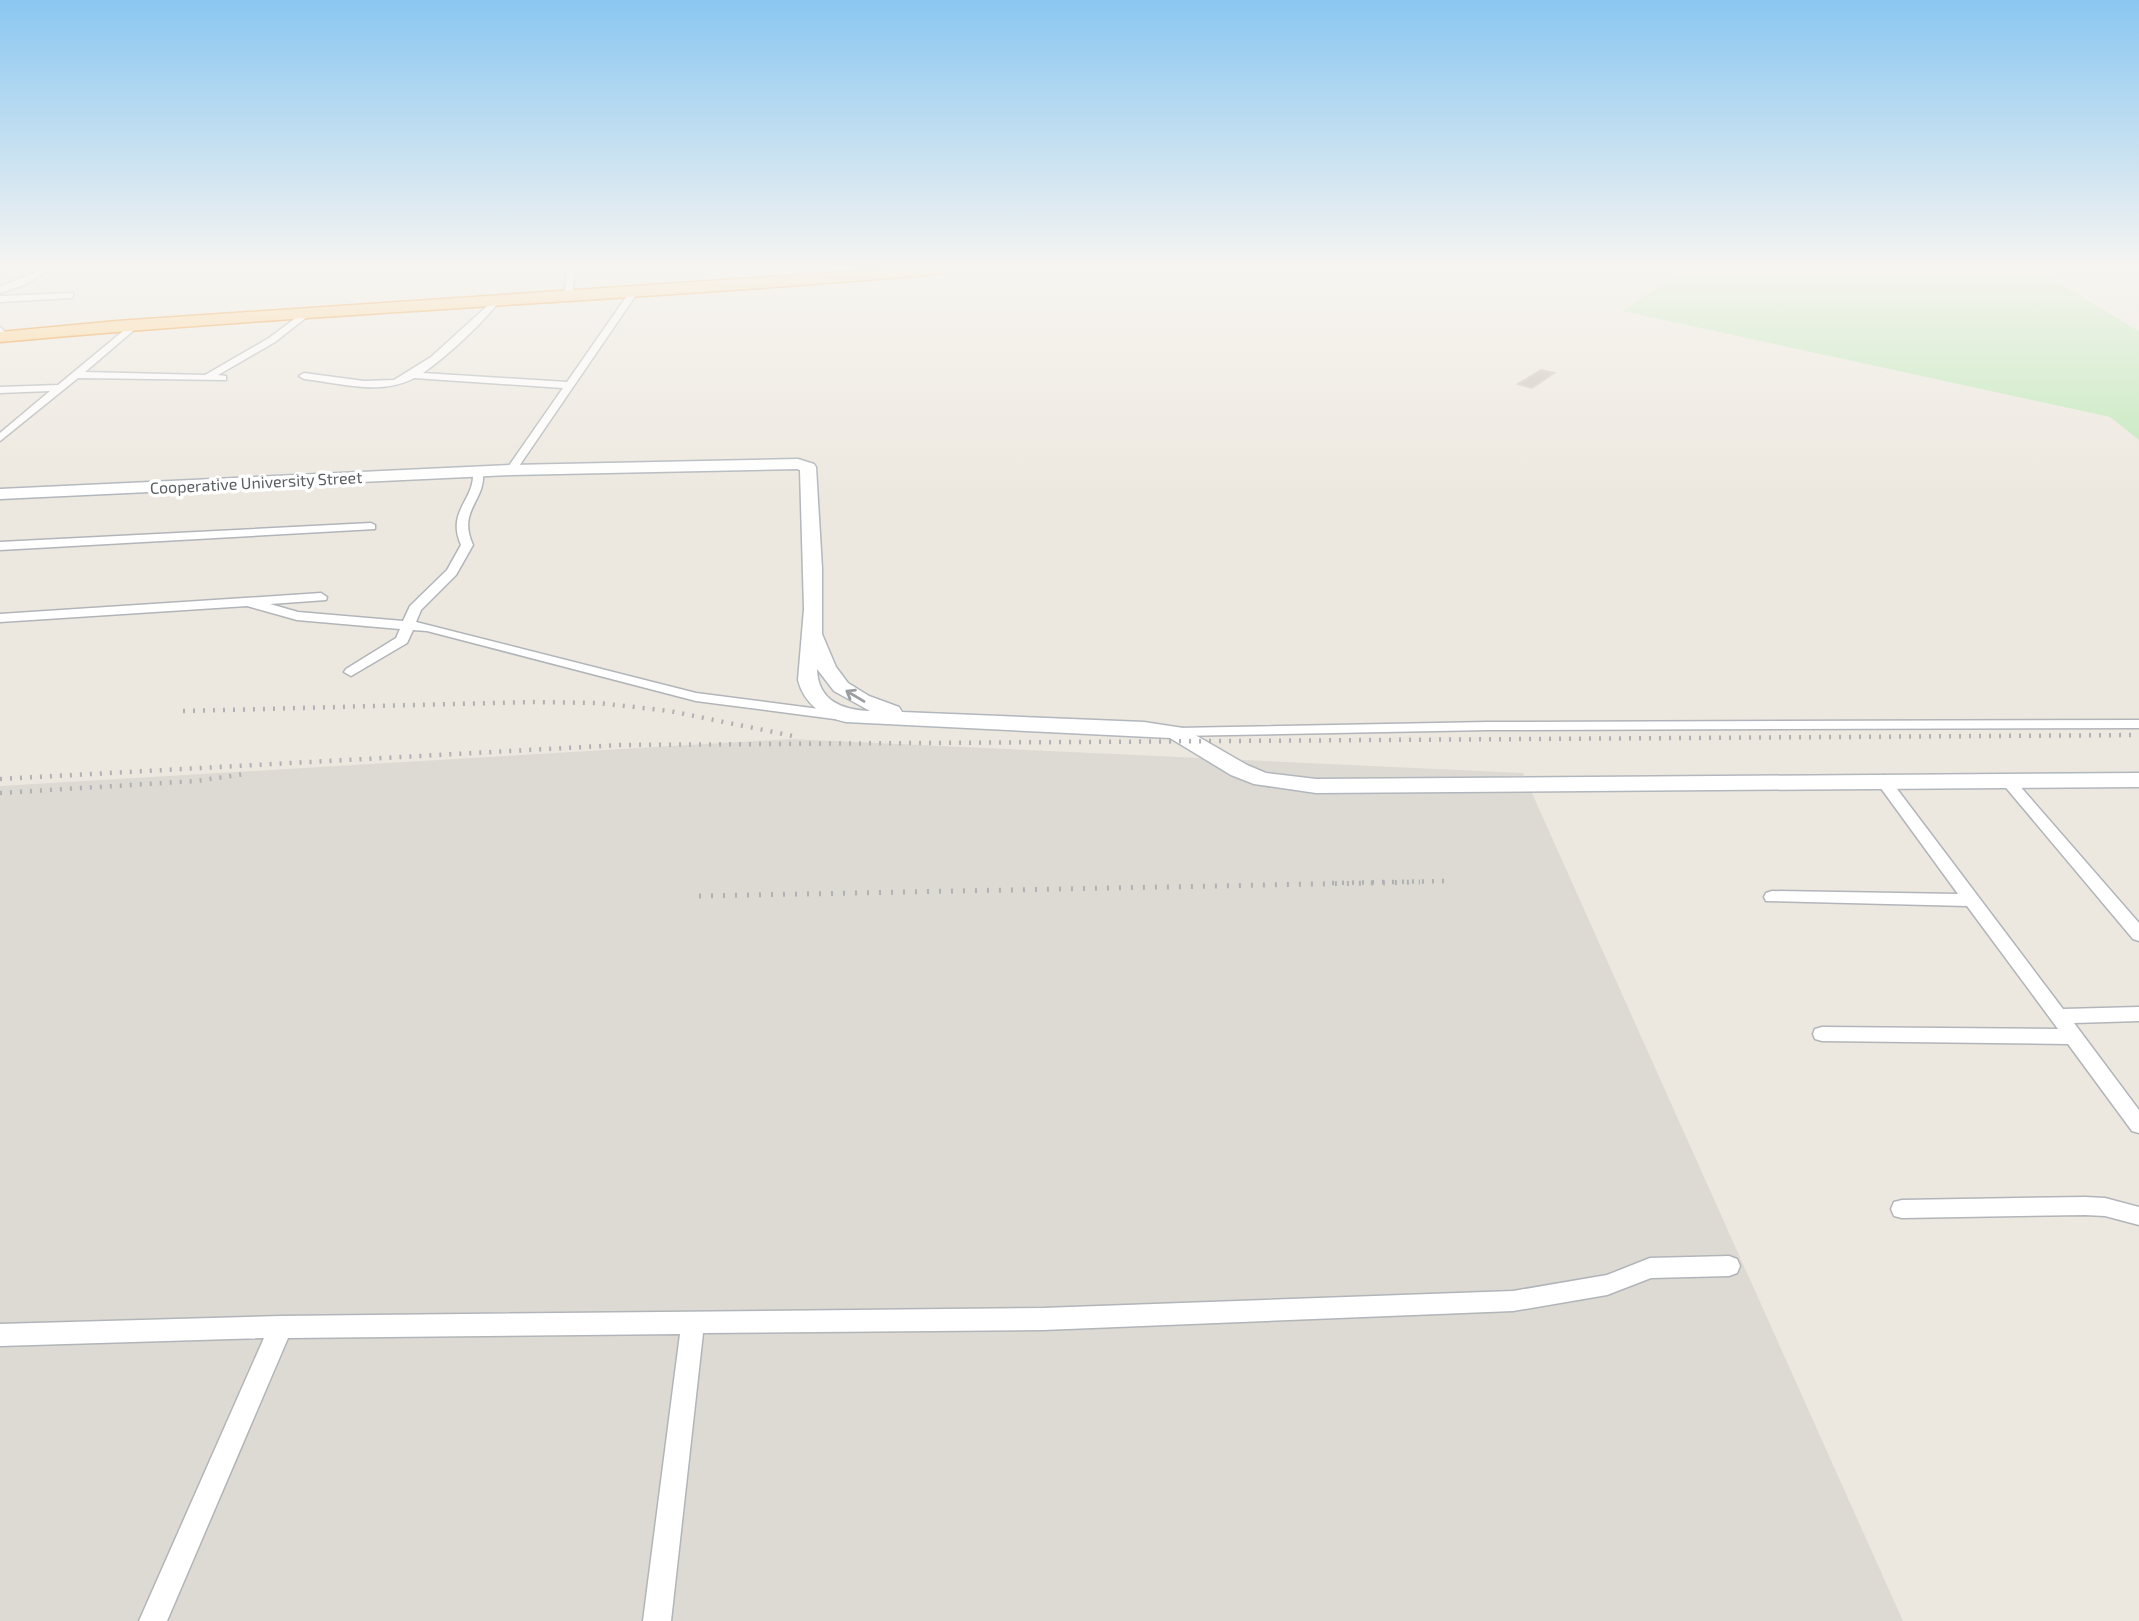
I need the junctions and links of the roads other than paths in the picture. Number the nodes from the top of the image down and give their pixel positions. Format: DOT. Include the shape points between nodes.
graph roads {
  1 [pos="112,345"];
  2 [pos="264,345"];
  3 [pos="449,345"];
  4 [pos="597,345"];
  5 [pos="75,375"];
  6 [pos="412,375"];
  7 [pos="304,376"];
  8 [pos="208,377"];
  9 [pos="223,378"];
  10 [pos="569,385"];
  11 [pos="61,388"];
  12 [pos="0,390"];
  13 [pos="0,438"];
  14 [pos="511,470"];
  15 [pos="478,472"];
  16 [pos="0,494"];
  17 [pos="371,527"];
  18 [pos="0,546"];
  19 [pos="321,597"];
  20 [pos="248,602"];
  21 [pos="0,618"];
  22 [pos="409,624"];
  23 [pos="813,630"];
  24 [pos="351,672"];
  25 [pos="846,716"];
  26 [pos="919,719"];
  27 [pos="2139,724"];
  28 [pos="1176,732"];
  29 [pos="1883,780"];
  30 [pos="2007,780"];
  31 [pos="2136,783"];
  32 [pos="1772,897"];
  33 [pos="1971,900"];
  34 [pos="2139,935"];
  35 [pos="2139,1014"];
  36 [pos="2057,1016"];
  37 [pos="1822,1034"];
  38 [pos="2073,1037"];
  39 [pos="2139,1125"];
  40 [pos="1902,1209"];
  41 [pos="2139,1216"];
  42 [pos="1729,1266"];
  43 [pos="693,1323"];
  44 [pos="281,1327"];
  45 [pos="0,1335"];
  46 [pos="153,1621"];
  47 [pos="657,1621"];
  1 -- 5 [label="street"];
  2 -- 8 [label="street"];
  3 -- 6 [label="street"];
  4 -- 10 [label="street"];
  5 -- 8 [label="street"];
  5 -- 11 [label="street"];
  6 -- 7 [label="street" via="387,384"];
  6 -- 10 [label="street"];
  8 -- 9 [label="street"];
  10 -- 14 [label="street"];
  11 -- 12 [label="street"];
  11 -- 13 [label="street"];
  14 -- 15 [label="street, Cooperative University Street"];
  14 -- 23 [label="street, Cooperative University Street" via="780,462 808,467"];
  15 -- 16 [label="street, Cooperative University Street"];
  15 -- 22 [label="street" via="480,483 467,498 461,519 467,545 452,572 415,609"];
  17 -- 18 [label="street"];
  19 -- 20 [label="street"];
  20 -- 21 [label="street"];
  20 -- 22 [label="street" via="298,616"];
  22 -- 24 [label="street" via="402,640"];
  22 -- 25 [label="street" via="696,697"];
  23 -- 25 [label="street" via="807,677 811,689 823,704"];
  26 -- 23 [label="street, one-way" via="854,699 821,660"];
  25 -- 26 [label="street"];
  26 -- 28 [label="street"];
  27 -- 28 [label="street"];
  28 -- 29 [label="street" via="1262,779 1316,786"];
  29 -- 30 [label="street"];
  29 -- 33 [label="street"];
  30 -- 31 [label="street"];
  30 -- 34 [label="street"];
  32 -- 33 [label="street"];
  33 -- 36 [label="street"];
  35 -- 36 [label="street"];
  36 -- 38 [label="street"];
  37 -- 38 [label="street"];
  38 -- 39 [label="street"];
  40 -- 41 [label="street" via="2085,1206"];
  42 -- 43 [label="street" via="1650,1268 1607,1285 1513,1301 1042,1319"];
  43 -- 44 [label="street"];
  43 -- 47 [label="street"];
  44 -- 45 [label="street"];
  44 -- 46 [label="street"];
}
